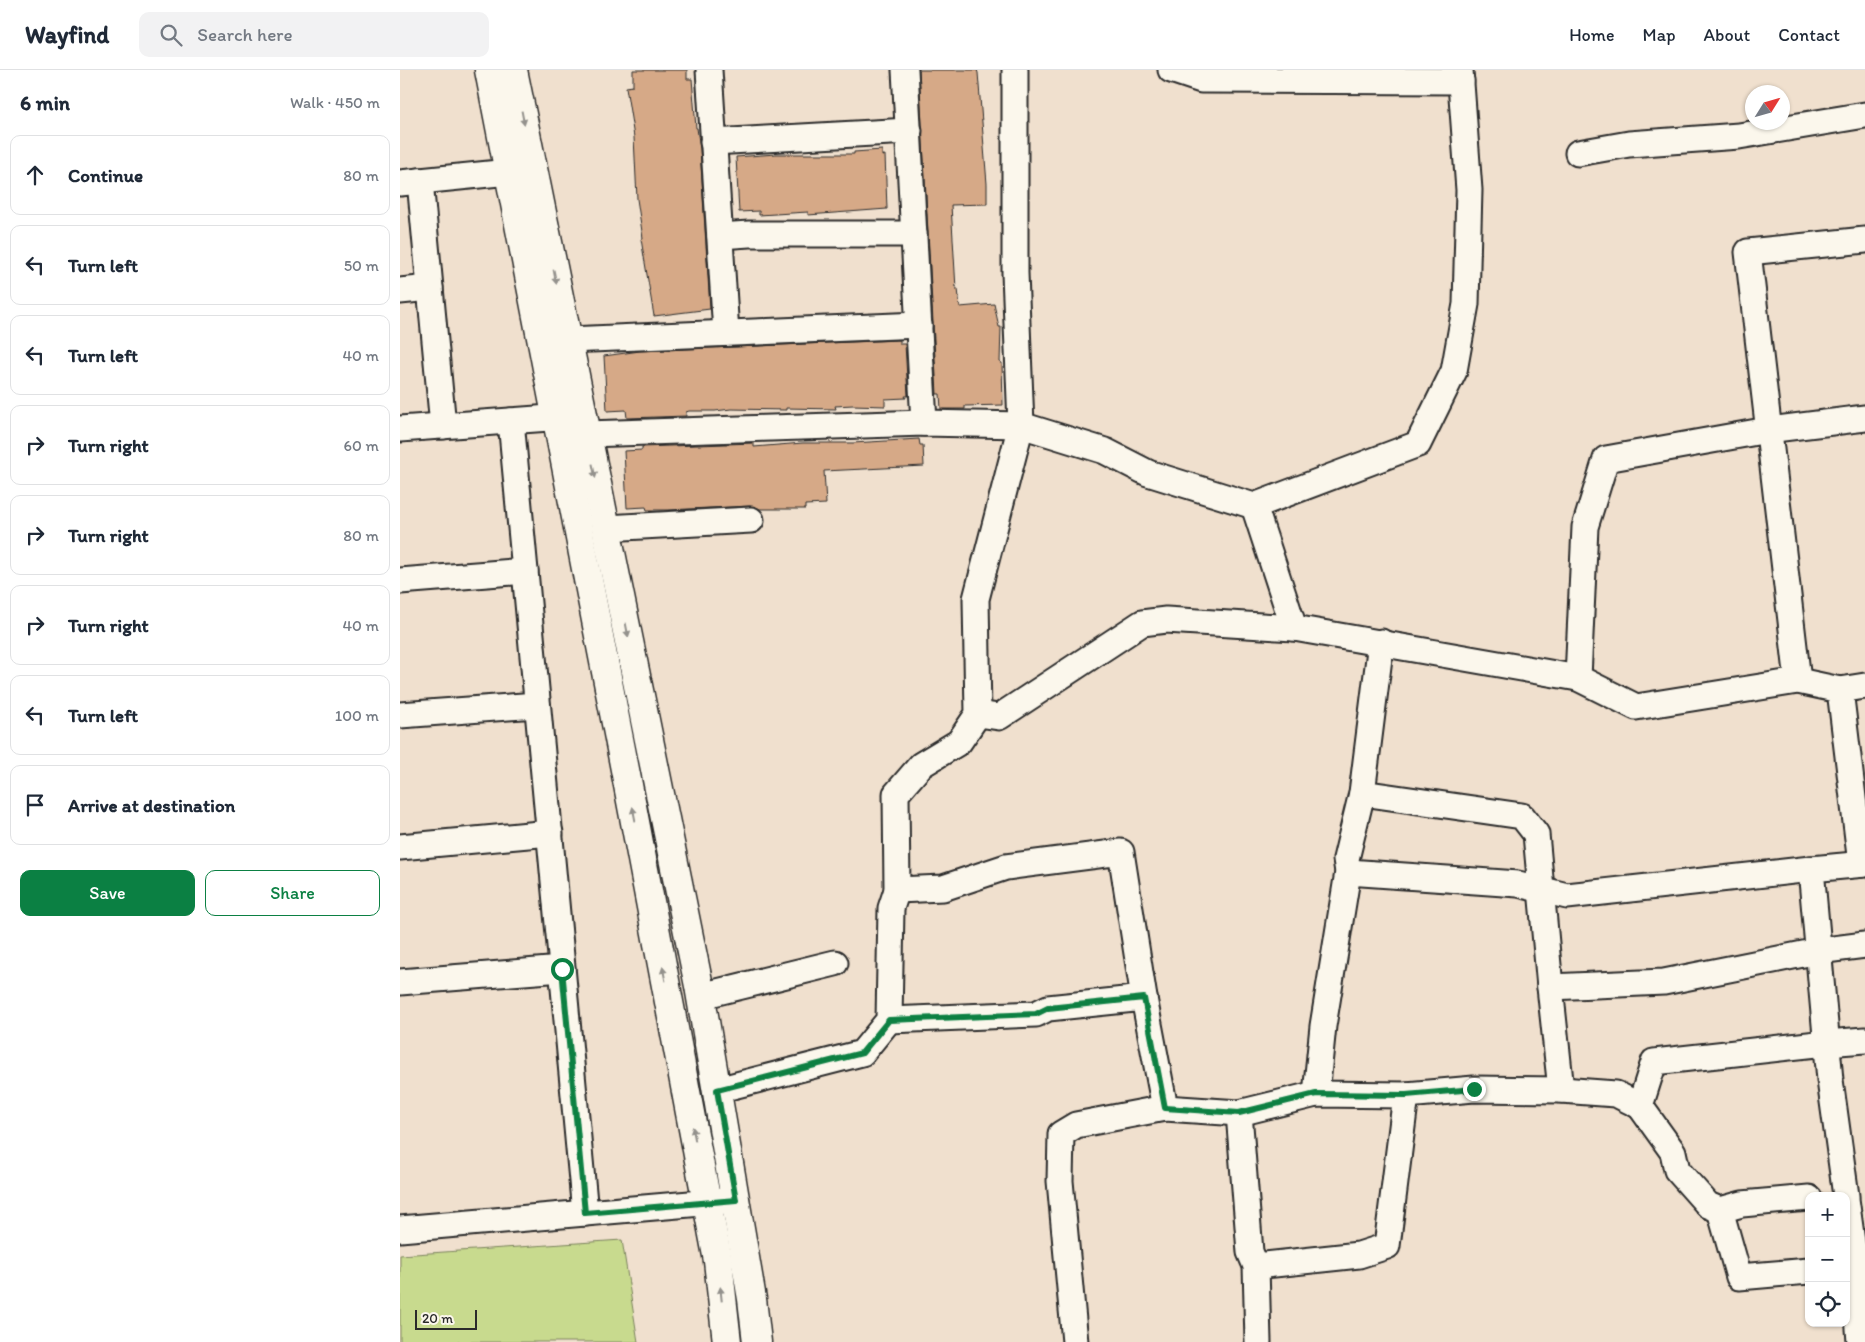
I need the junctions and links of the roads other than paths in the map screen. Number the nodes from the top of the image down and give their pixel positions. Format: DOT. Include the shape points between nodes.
graph roads {
  1 [pos="489,70"];
  2 [pos="513,70"];
  3 [pos="709,70"];
  4 [pos="905,70"];
  5 [pos="1015,70"];
  6 [pos="1172,70"];
  7 [pos="1461,75"];
  8 [pos="1865,115"];
  9 [pos="908,131"];
  10 [pos="713,142"];
  11 [pos="1578,153"];
  12 [pos="509,172"];
  13 [pos="410,182"];
  14 [pos="914,234"];
  15 [pos="720,236"];
  16 [pos="1865,240"];
  17 [pos="430,288"];
  18 [pos="400,291"];
  19 [pos="919,326"];
  20 [pos="726,333"];
  21 [pos="568,340"];
  22 [pos="556,418"];
  23 [pos="1865,418"];
  24 [pos="511,421"];
  25 [pos="924,423"];
  26 [pos="1021,424"];
  27 [pos="585,425"];
  28 [pos="443,426"];
  29 [pos="400,430"];
  30 [pos="1768,430"];
  31 [pos="1254,506"];
  32 [pos="751,520"];
  33 [pos="606,528"];
  34 [pos="525,571"];
  35 [pos="400,581"];
  36 [pos="1294,628"];
  37 [pos="1382,642"];
  38 [pos="1578,678"];
  39 [pos="1798,681"];
  40 [pos="1865,686"];
  41 [pos="1840,690"];
  42 [pos="538,705"];
  43 [pos="978,714"];
  44 [pos="400,715"];
  45 [pos="1362,793"];
  46 [pos="550,834"];
  47 [pos="400,847"];
  48 [pos="1863,864"];
  49 [pos="1811,869"];
  50 [pos="1348,872"];
  51 [pos="897,890"];
  52 [pos="1542,891"];
  53 [pos="1865,945"];
  54 [pos="1818,951"];
  55 [pos="835,963"];
  56 [pos="562,969"];
  57 [pos="400,982"];
  58 [pos="1550,986"];
  59 [pos="701,996"];
  60 [pos="1144,998"];
  61 [pos="889,1020"];
  62 [pos="1865,1040"];
  63 [pos="1826,1042"];
  64 [pos="717,1090"];
  65 [pos="1562,1090"];
  66 [pos="1316,1094"];
  67 [pos="1406,1095"];
  68 [pos="1640,1106"];
  69 [pos="1165,1108"];
  70 [pos="1239,1113"];
  71 [pos="1846,1192"];
  72 [pos="1805,1198"];
  73 [pos="736,1200"];
  74 [pos="707,1203"];
  75 [pos="1720,1210"];
  76 [pos="585,1213"];
  77 [pos="1850,1223"];
  78 [pos="400,1229"];
  79 [pos="1256,1266"];
  80 [pos="1855,1267"];
  81 [pos="1805,1271"];
  82 [pos="727,1342"];
  83 [pos="757,1342"];
  84 [pos="1075,1342"];
  85 [pos="1258,1342"];
  86 [pos="1860,1342"];
  1 -- 12 [label="street"];
  2 -- 21 [label="street, one-way"];
  3 -- 10 [label="street"];
  4 -- 9 [label="street"];
  5 -- 26 [label="street" via="1015,273"];
  6 -- 7 [label="street" via="1201,80"];
  7 -- 31 [label="street" via="1469,190 1466,304 1454,371 1418,444"];
  8 -- 11 [label="street" via="1739,136 1629,144"];
  9 -- 10 [label="street"];
  9 -- 14 [label="street"];
  10 -- 15 [label="street"];
  12 -- 13 [label="street"];
  12 -- 22 [label="street"];
  13 -- 17 [label="street"];
  14 -- 15 [label="street"];
  14 -- 19 [label="street"];
  15 -- 20 [label="street"];
  16 -- 30 [label="street" via="1748,252"];
  17 -- 18 [label="street"];
  17 -- 28 [label="street"];
  19 -- 20 [label="street"];
  19 -- 25 [label="street"];
  20 -- 21 [label="street"];
  21 -- 27 [label="street"];
  22 -- 24 [label="street"];
  22 -- 27 [label="street"];
  74 -- 22 [label="street, one-way"];
  23 -- 30 [label="street"];
  24 -- 28 [label="street"];
  24 -- 34 [label="street"];
  25 -- 26 [label="street"];
  25 -- 27 [label="street"];
  26 -- 31 [label="street" via="1105,451 1148,473"];
  26 -- 43 [label="street" via="976,599"];
  27 -- 33 [label="street, one-way"];
  28 -- 29 [label="street"];
  30 -- 38 [label="street" via="1606,459 1585,527"];
  30 -- 39 [label="street"];
  31 -- 36 [label="street"];
  32 -- 33 [label="street"];
  33 -- 59 [label="street, one-way"];
  34 -- 35 [label="street"];
  34 -- 42 [label="street"];
  36 -- 37 [label="street"];
  36 -- 43 [label="street" via="1166,620 1142,623 998,717"];
  37 -- 38 [label="street"];
  37 -- 45 [label="street"];
  38 -- 39 [label="street" via="1636,707"];
  39 -- 41 [label="street"];
  40 -- 41 [label="street"];
  41 -- 48 [label="street"];
  42 -- 44 [label="street"];
  42 -- 46 [label="street"];
  43 -- 51 [label="street" via="960,742 921,765 896,794"];
  45 -- 50 [label="street" via="1346,859"];
  45 -- 52 [label="street" via="1522,816 1536,834"];
  46 -- 47 [label="street"];
  46 -- 56 [label="street"];
  48 -- 49 [label="street"];
  49 -- 52 [label="street" via="1567,896"];
  49 -- 54 [label="street"];
  50 -- 52 [label="street" via="1518,884"];
  50 -- 66 [label="street" via="1323,1026"];
  51 -- 60 [label="street" via="943,888 1006,867 1121,852"];
  51 -- 61 [label="street" via="890,908"];
  52 -- 58 [label="street"];
  53 -- 54 [label="street"];
  54 -- 58 [label="street" via="1664,982"];
  54 -- 63 [label="street"];
  55 -- 59 [label="street"];
  56 -- 57 [label="street"];
  56 -- 76 [label="street"];
  58 -- 65 [label="street"];
  59 -- 64 [label="street"];
  60 -- 61 [label="street" via="1048,1008 1036,1014"];
  60 -- 69 [label="street"];
  61 -- 64 [label="street" via="862,1053"];
  62 -- 63 [label="street"];
  63 -- 68 [label="street" via="1654,1062"];
  63 -- 71 [label="street"];
  64 -- 73 [label="street"];
  65 -- 67 [label="street" via="1474,1089"];
  65 -- 68 [label="street" via="1616,1094"];
  66 -- 67 [label="street"];
  66 -- 70 [label="street"];
  67 -- 79 [label="street" via="1387,1246 1359,1255"];
  68 -- 75 [label="street" via="1672,1152 1677,1170 1708,1205"];
  69 -- 70 [label="street"];
  69 -- 84 [label="street" via="1076,1125 1061,1134 1060,1180"];
  70 -- 79 [label="street" via="1250,1252"];
  72 -- 75 [label="street" via="1742,1204"];
  73 -- 74 [label="street"];
  73 -- 83 [label="street"];
  74 -- 76 [label="street"];
  82 -- 74 [label="street, one-way" via="718,1261"];
  75 -- 81 [label="street" via="1739,1276"];
  76 -- 78 [label="street"];
  77 -- 80 [label="street"];
  79 -- 85 [label="street"];
  80 -- 86 [label="street"];
}
